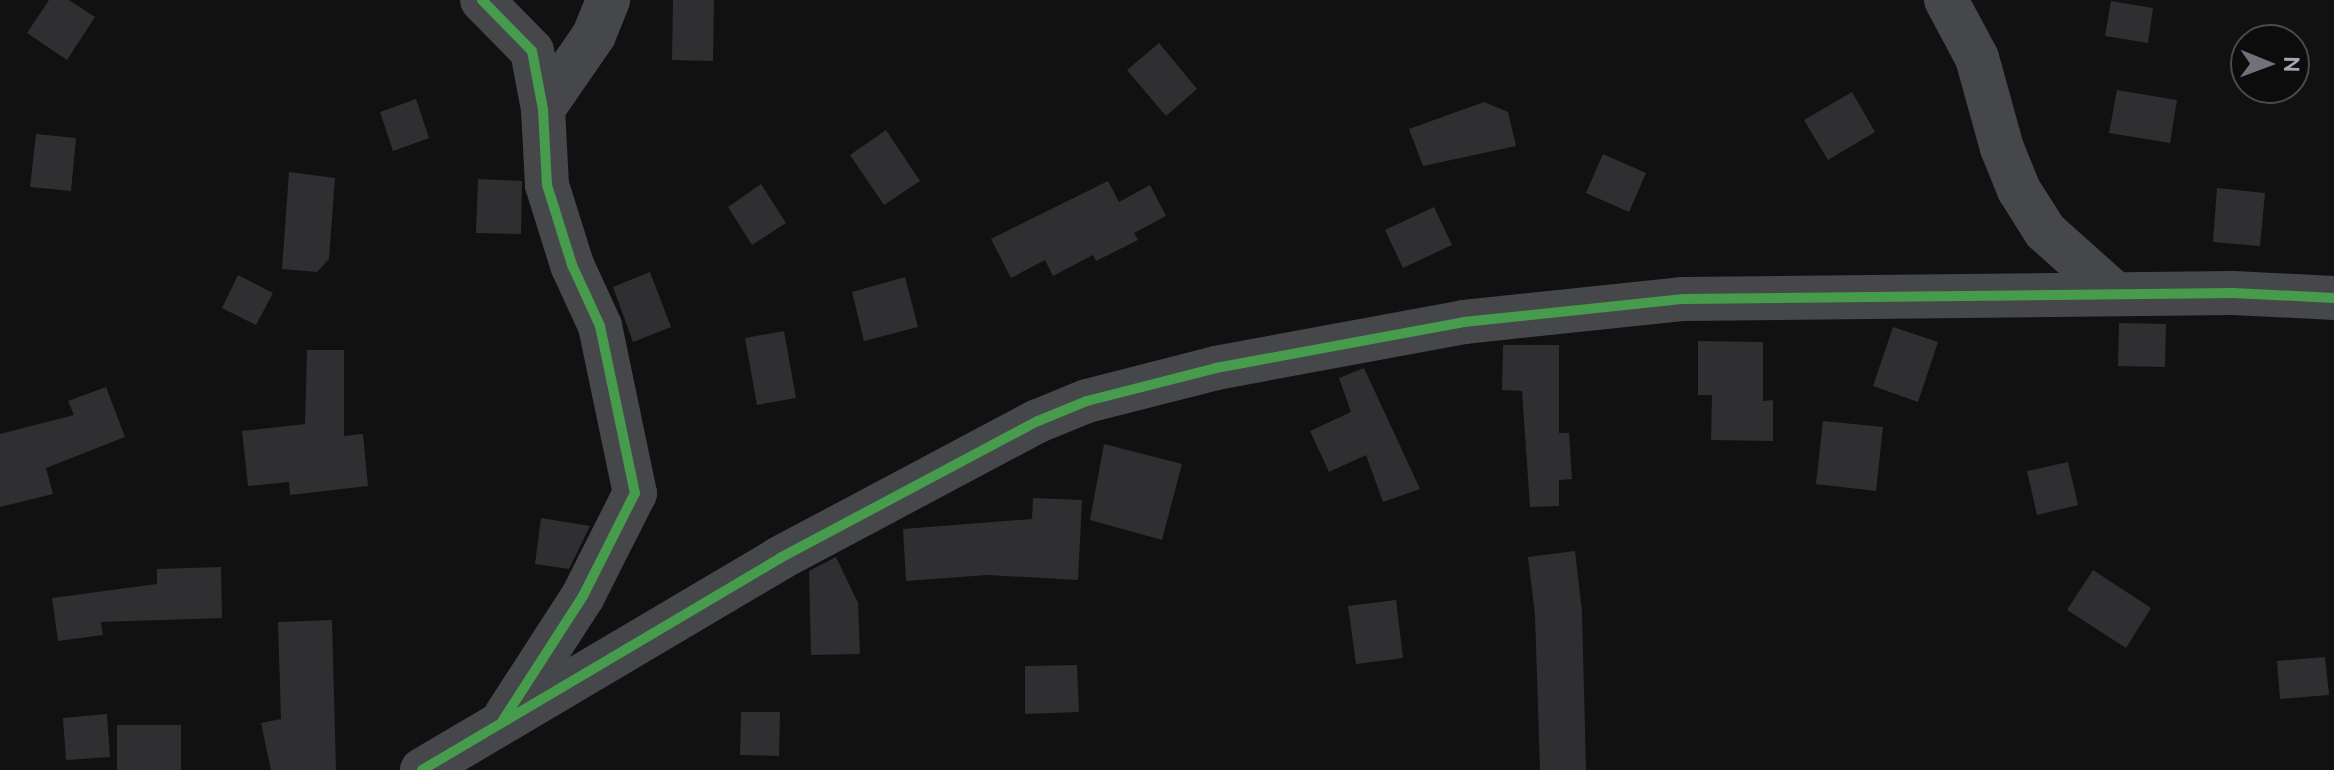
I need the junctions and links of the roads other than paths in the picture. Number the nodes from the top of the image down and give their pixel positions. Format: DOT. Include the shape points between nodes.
graph roads {
  1 [pos="482,0"];
  2 [pos="608,0"];
  3 [pos="1946,0"];
  4 [pos="543,109"];
  5 [pos="2114,293"];
  6 [pos="2334,298"];
  7 [pos="501,723"];
  8 [pos="422,770"];
  1 -- 4 [label="street" via="532,51"];
  2 -- 4 [label="street" via="594,35"];
  3 -- 5 [label="street" via="1977,58 2019,190 2045,231"];
  4 -- 7 [label="street" via="547,185 572,265 600,326 635,493 583,596"];
  5 -- 6 [label="street"];
  5 -- 7 [label="street" via="1726,297 1464,322 1216,368 1087,401 1038,421 780,558"];
  7 -- 8 [label="street"];
}
